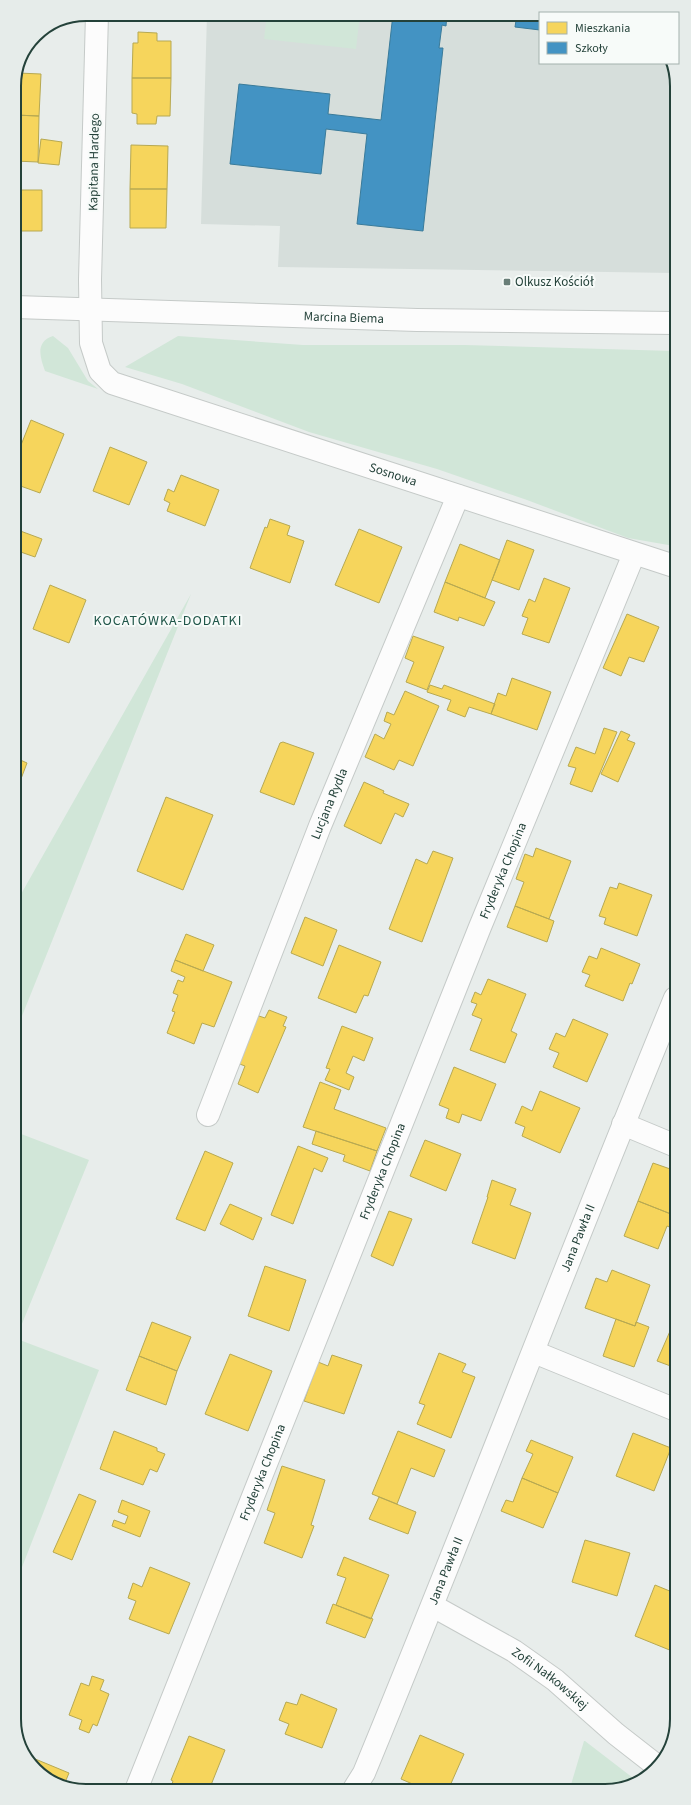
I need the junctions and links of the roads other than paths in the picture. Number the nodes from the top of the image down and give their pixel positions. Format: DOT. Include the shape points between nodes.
graph roads {
  1 [pos="97,21"];
  2 [pos="21,307"];
  3 [pos="90,310"];
  4 [pos="670,323"];
  5 [pos="112,383"];
  6 [pos="458,496"];
  7 [pos="634,554"];
  8 [pos="670,565"];
  9 [pos="670,1010"];
  10 [pos="208,1115"];
  11 [pos="623,1124"];
  12 [pos="670,1144"];
  13 [pos="534,1352"];
  14 [pos="670,1408"];
  15 [pos="433,1606"];
  16 [pos="653,1763"];
  17 [pos="138,1784"];
  18 [pos="357,1784"];
  1 -- 3 [label="street, Kapitana Hardego"];
  2 -- 3 [label="street, Marcina Biema"];
  3 -- 4 [label="street, Marcina Biema" via="417,320"];
  3 -- 5 [label="street, Kapitana Hardego" via="91,343 100,371"];
  5 -- 6 [label="street, Sosnowa"];
  6 -- 7 [label="street, Sosnowa"];
  6 -- 10 [label="street, Lucjana Rydla" via="320,826"];
  7 -- 8 [label="street, Sosnowa"];
  7 -- 17 [label="street, Fryderyka Chopina" via="480,926"];
  9 -- 11 [label="street, Jana Pawła II"];
  11 -- 12 [label="street"];
  11 -- 13 [label="street, Jana Pawła II"];
  13 -- 14 [label="street"];
  13 -- 15 [label="street, Jana Pawła II"];
  15 -- 16 [label="street, Zofii Nałkowskiej" via="514,1651 556,1680 616,1734"];
  15 -- 18 [label="street, Jana Pawła II" via="364,1773"];
}
